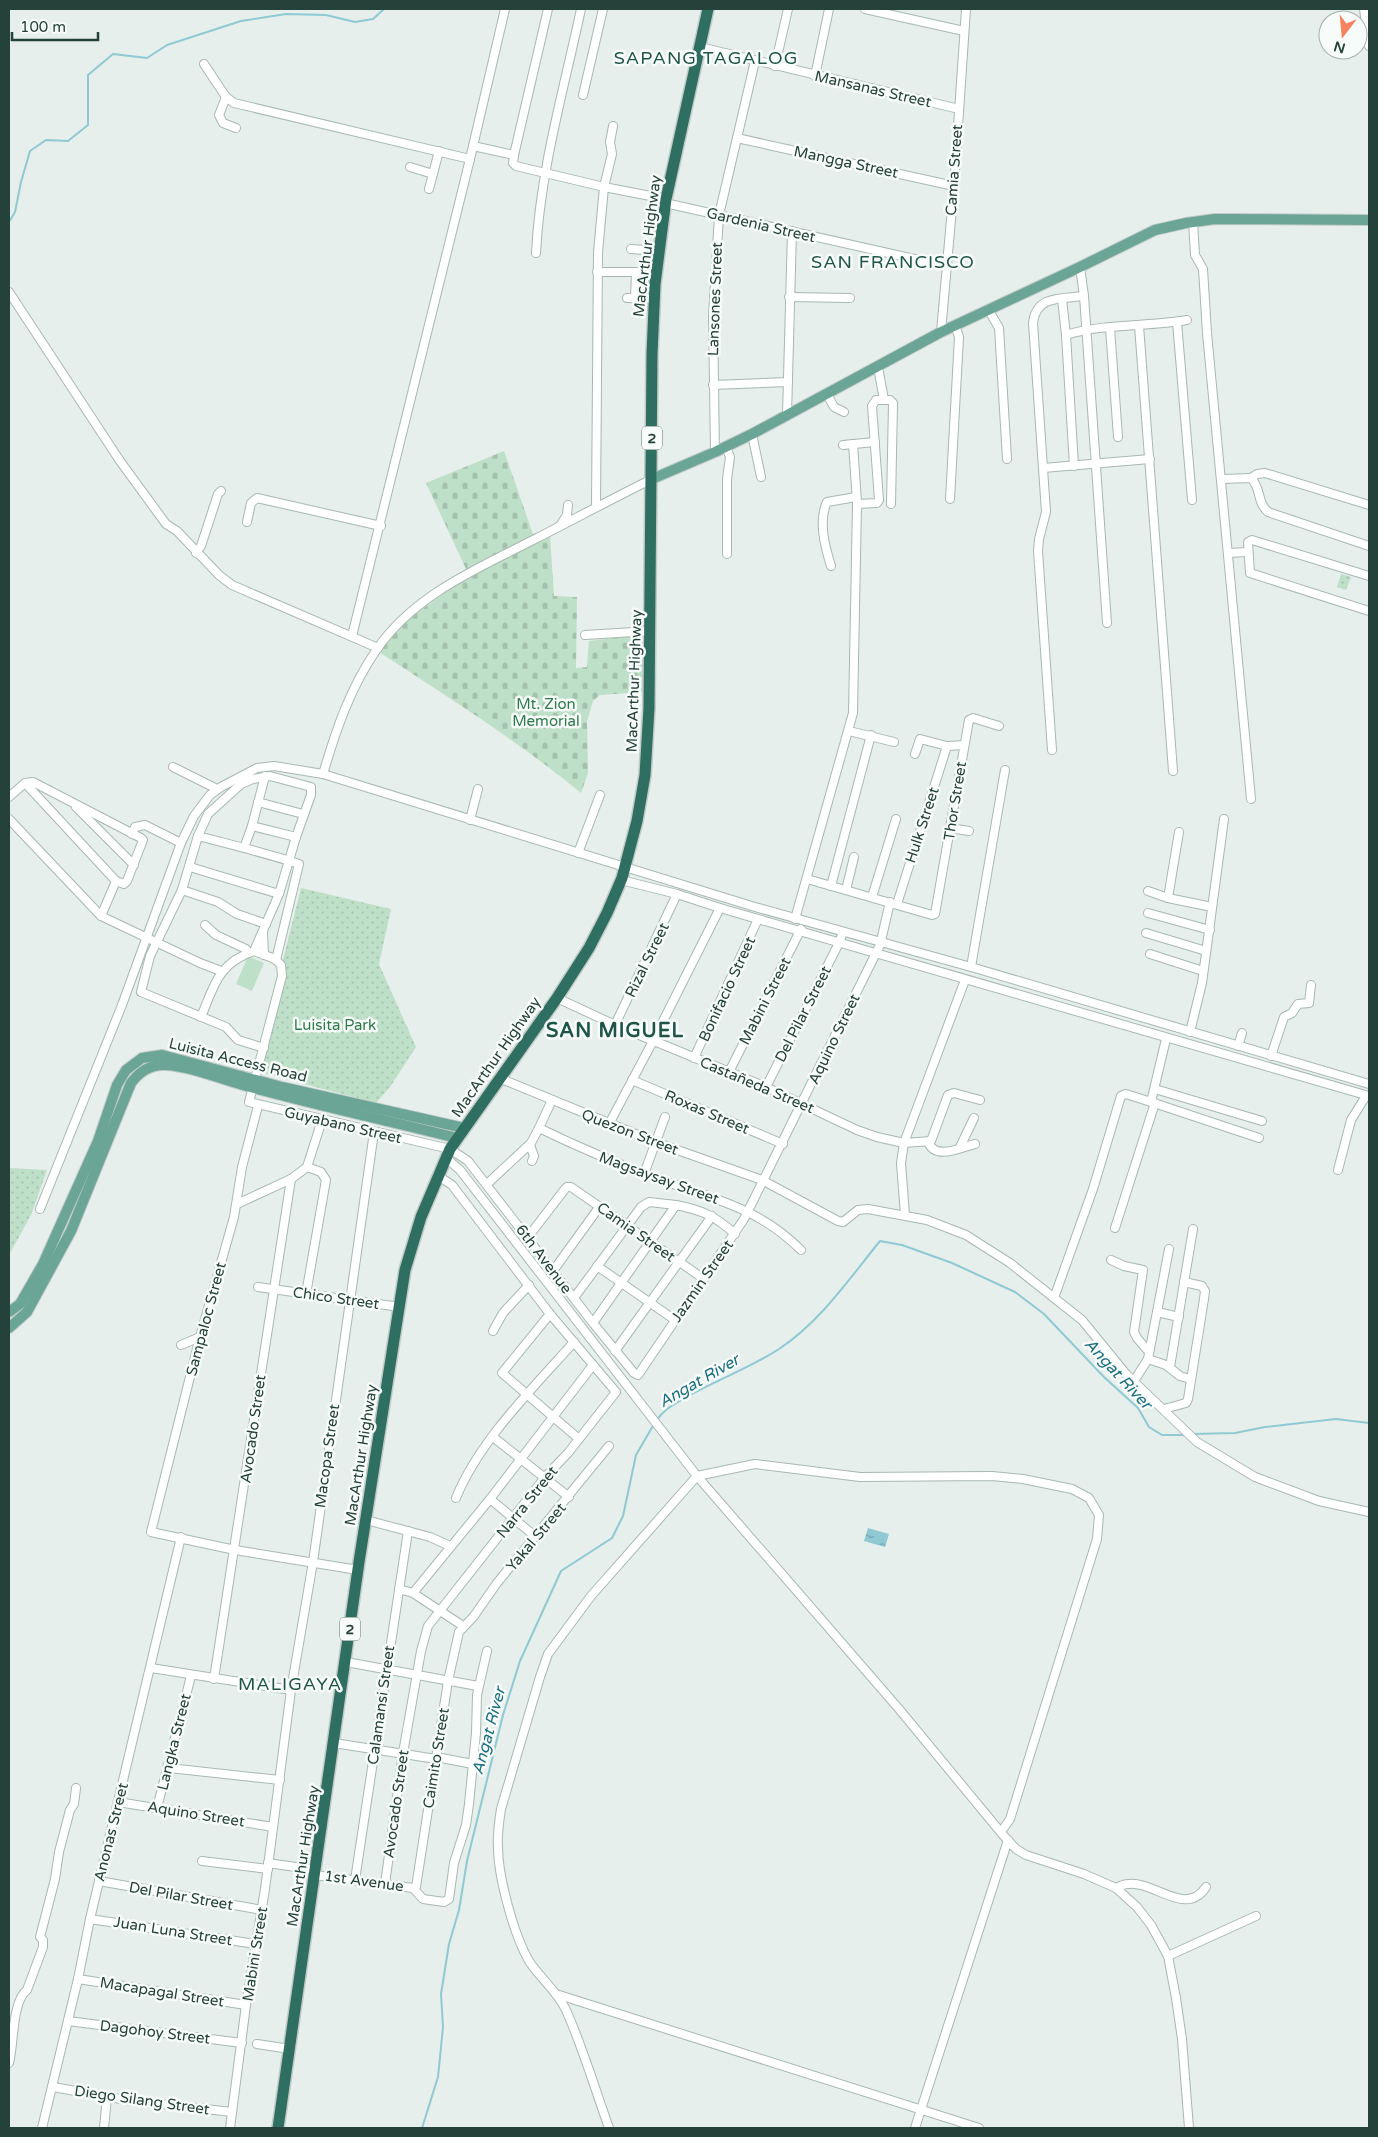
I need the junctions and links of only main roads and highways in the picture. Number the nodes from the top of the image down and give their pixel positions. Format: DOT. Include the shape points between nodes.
graph roads {
  1 [pos="708,9"];
  2 [pos="1369,220"];
  3 [pos="652,479"];
  4 [pos="254,1084"];
  5 [pos="464,1128"];
  6 [pos="457,1138"];
  7 [pos="9,1312"];
  8 [pos="9,1328"];
  9 [pos="278,2128"];
  1 -- 3 [label="highway, MacArthur Highway / 2" via="665,201 658,251 652,354"];
  2 -- 3 [label="main road" via="1215,219 1155,230 992,314 941,332 878,369 726,447"];
  3 -- 5 [label="highway, MacArthur Highway / 2" via="649,724 645,775 623,874 589,948"];
  4 -- 5 [label="main road, Luisita Access Road"];
  4 -- 6 [label="main road, Luisita Access Road"];
  4 -- 7 [label="main road, Luisita Access Road" via="162,1055 142,1058 126,1070 98,1141 42,1264 20,1304"];
  4 -- 8 [label="main road, Luisita Access Road" via="165,1065 154,1066 136,1076 72,1231 27,1312"];
  5 -- 6 [label="highway, MacArthur Highway / 2"];
  6 -- 9 [label="highway, MacArthur Highway / 2" via="437,1175 405,1270 358,1570"];
}
